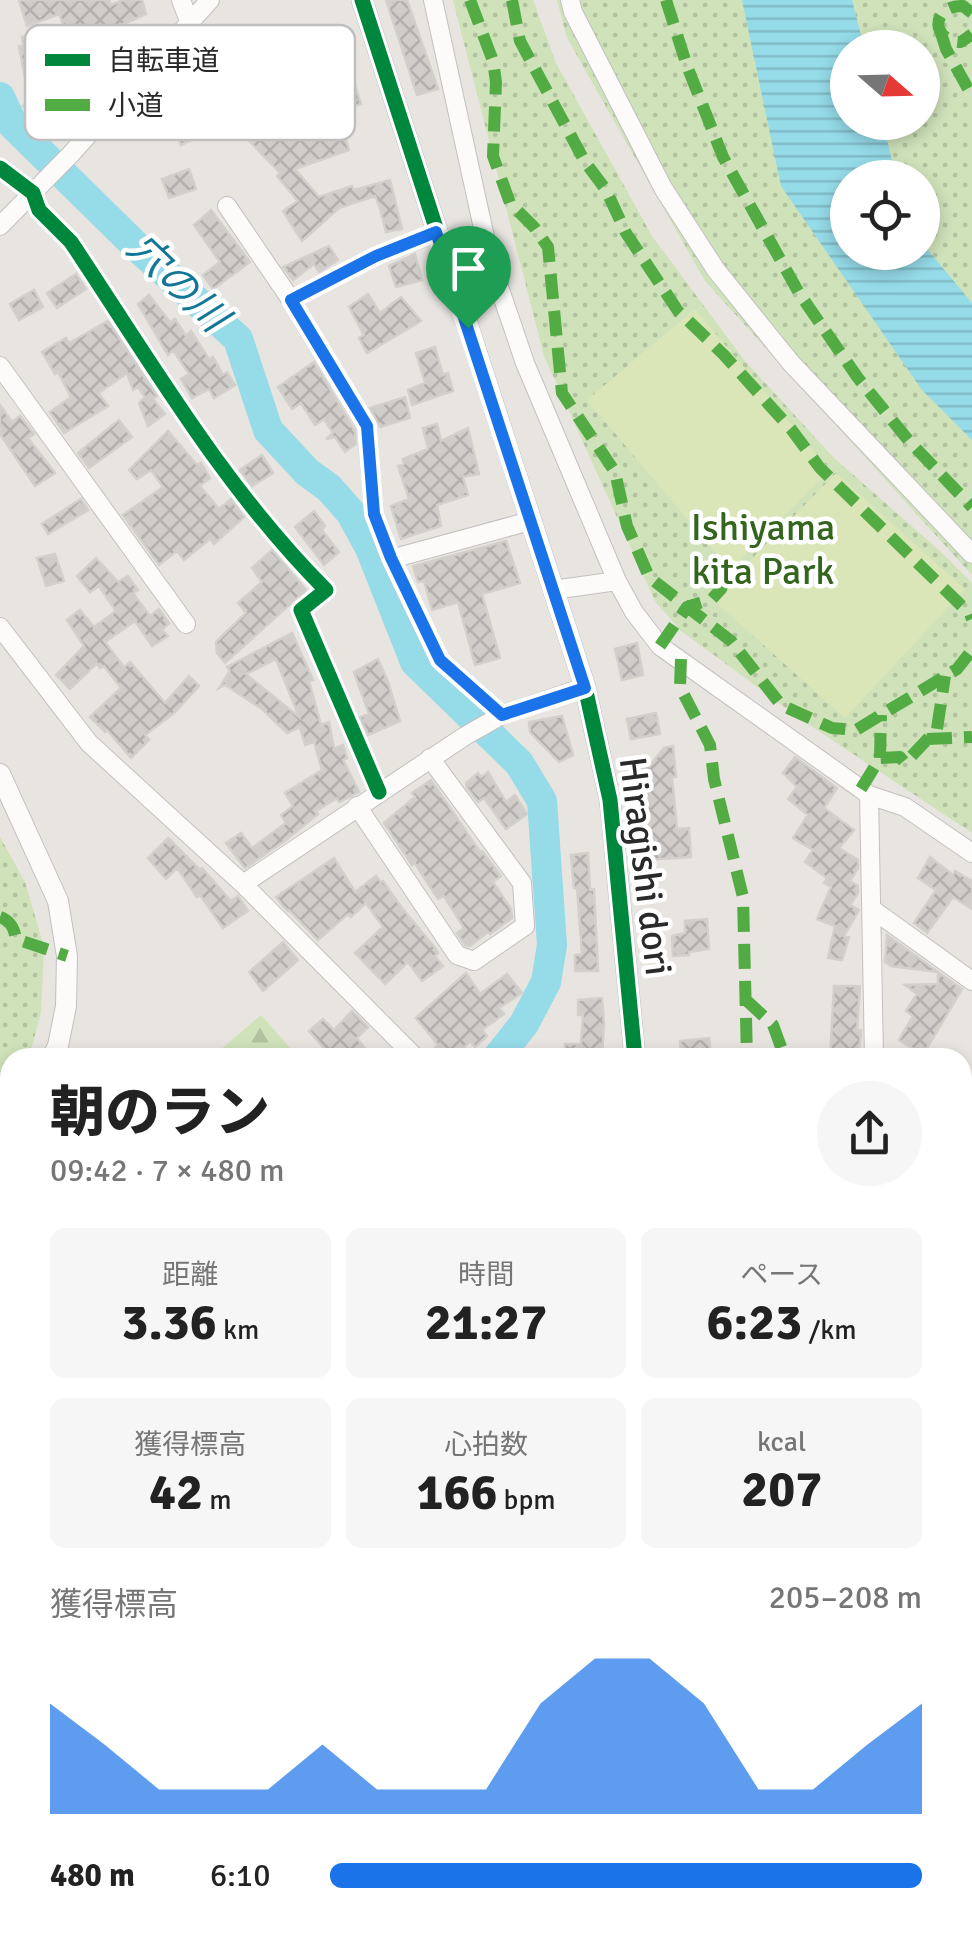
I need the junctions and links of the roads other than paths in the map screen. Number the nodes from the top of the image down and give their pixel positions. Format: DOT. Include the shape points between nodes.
graph roads {
  1 [pos="181,0"];
  2 [pos="210,0"];
  3 [pos="362,0"];
  4 [pos="433,0"];
  5 [pos="570,0"];
  6 [pos="189,21"];
  7 [pos="185,25"];
  8 [pos="83,140"];
  9 [pos="0,168"];
  10 [pos="37,189"];
  11 [pos="227,206"];
  12 [pos="0,226"];
  13 [pos="436,232"];
  14 [pos="291,300"];
  15 [pos="0,366"];
  16 [pos="530,520"];
  17 [pos="972,554"];
  18 [pos="391,558"];
  19 [pos="617,581"];
  20 [pos="553,590"];
  21 [pos="186,624"];
  22 [pos="0,627"];
  23 [pos="585,688"];
  24 [pos="497,718"];
  25 [pos="430,758"];
  26 [pos="0,774"];
  27 [pos="379,792"];
  28 [pos="869,795"];
  29 [pos="357,806"];
  30 [pos="972,853"];
  31 [pos="243,884"];
  32 [pos="872,909"];
  33 [pos="972,981"];
  34 [pos="57,1048"];
  35 [pos="406,1048"];
  36 [pos="634,1048"];
  37 [pos="874,1048"];
  1 -- 6 [label="street"];
  2 -- 6 [label="street"];
  3 -- 13 [label="street, Hiragishi dori"];
  4 -- 19 [label="street" via="490,260 525,363"];
  5 -- 17 [label="street" via="663,188 716,270 791,363"];
  6 -- 7 [label="street"];
  8 -- 10 [label="street"];
  9 -- 10 [label="street"];
  10 -- 12 [label="street"];
  10 -- 27 [label="street" via="39,210 71,242 224,472 326,590 301,610"];
  11 -- 14 [label="street"];
  13 -- 14 [label="street"];
  13 -- 16 [label="street, Hiragishi dori"];
  14 -- 18 [label="street" via="367,426 374,514"];
  15 -- 21 [label="street"];
  16 -- 18 [label="street"];
  16 -- 20 [label="street, Hiragishi dori"];
  18 -- 24 [label="street" via="440,660"];
  19 -- 20 [label="street"];
  19 -- 28 [label="street" via="660,646"];
  20 -- 23 [label="street, Hiragishi dori"];
  22 -- 31 [label="street" via="89,743"];
  23 -- 24 [label="street"];
  23 -- 36 [label="street, Hiragishi dori" via="610,800"];
  24 -- 25 [label="street"];
  25 -- 27 [label="street"];
  25 -- 29 [label="street" via="522,884 525,926 474,961 457,955"];
  26 -- 34 [label="street" via="58,902 67,956"];
  27 -- 29 [label="street"];
  28 -- 30 [label="street" via="905,806"];
  28 -- 32 [label="street"];
  29 -- 31 [label="street"];
  31 -- 35 [label="street"];
  32 -- 33 [label="street"];
  32 -- 37 [label="street"];
}
